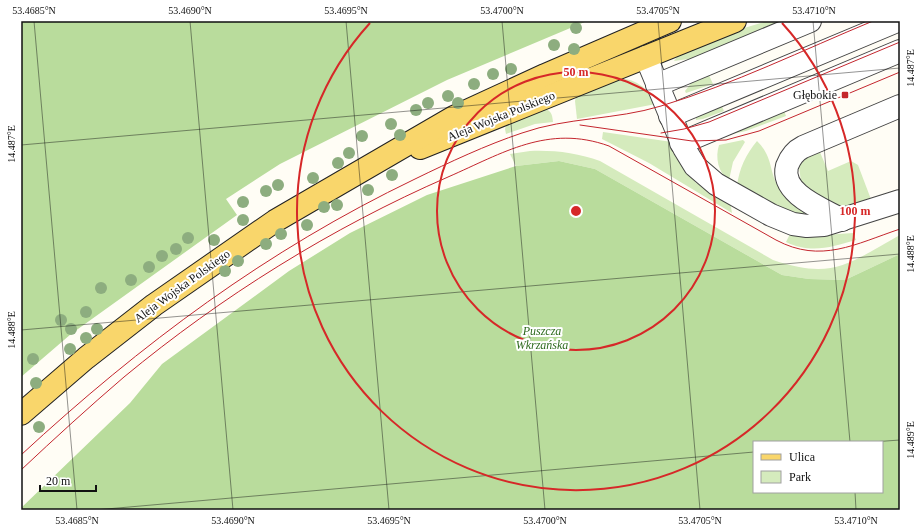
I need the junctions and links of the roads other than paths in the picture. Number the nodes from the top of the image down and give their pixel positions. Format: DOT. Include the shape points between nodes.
graph roads {
  1 [pos="670,21"];
  2 [pos="736,21"];
  3 [pos="810,21"];
  4 [pos="896,21"];
  5 [pos="900,51"];
  6 [pos="646,57"];
  7 [pos="657,85"];
  8 [pos="900,106"];
  9 [pos="670,116"];
  10 [pos="681,143"];
  11 [pos="356,174"];
  12 [pos="900,202"];
  13 [pos="842,220"];
  14 [pos="21,414"];
  1 -- 11 [label="main road, Aleja Wojska Polskiego" via="466,110"];
  2 -- 6 [label="main road, Aleja Wojska Polskiego"];
  3 -- 7 [label="lane"];
  4 -- 9 [label="lane"];
  5 -- 10 [label="lane"];
  6 -- 7 [label="lane"];
  6 -- 11 [label="main road, Aleja Wojska Polskiego"];
  7 -- 9 [label="lane"];
  8 -- 13 [label="lane" via="803,147 790,159 787,176 792,189"];
  9 -- 10 [label="lane"];
  10 -- 13 [label="lane" via="693,163 705,176 777,218 807,226"];
  11 -- 14 [label="main road, Aleja Wojska Polskiego" via="275,221 206,267 86,358"];
  12 -- 13 [label="lane"];
}
